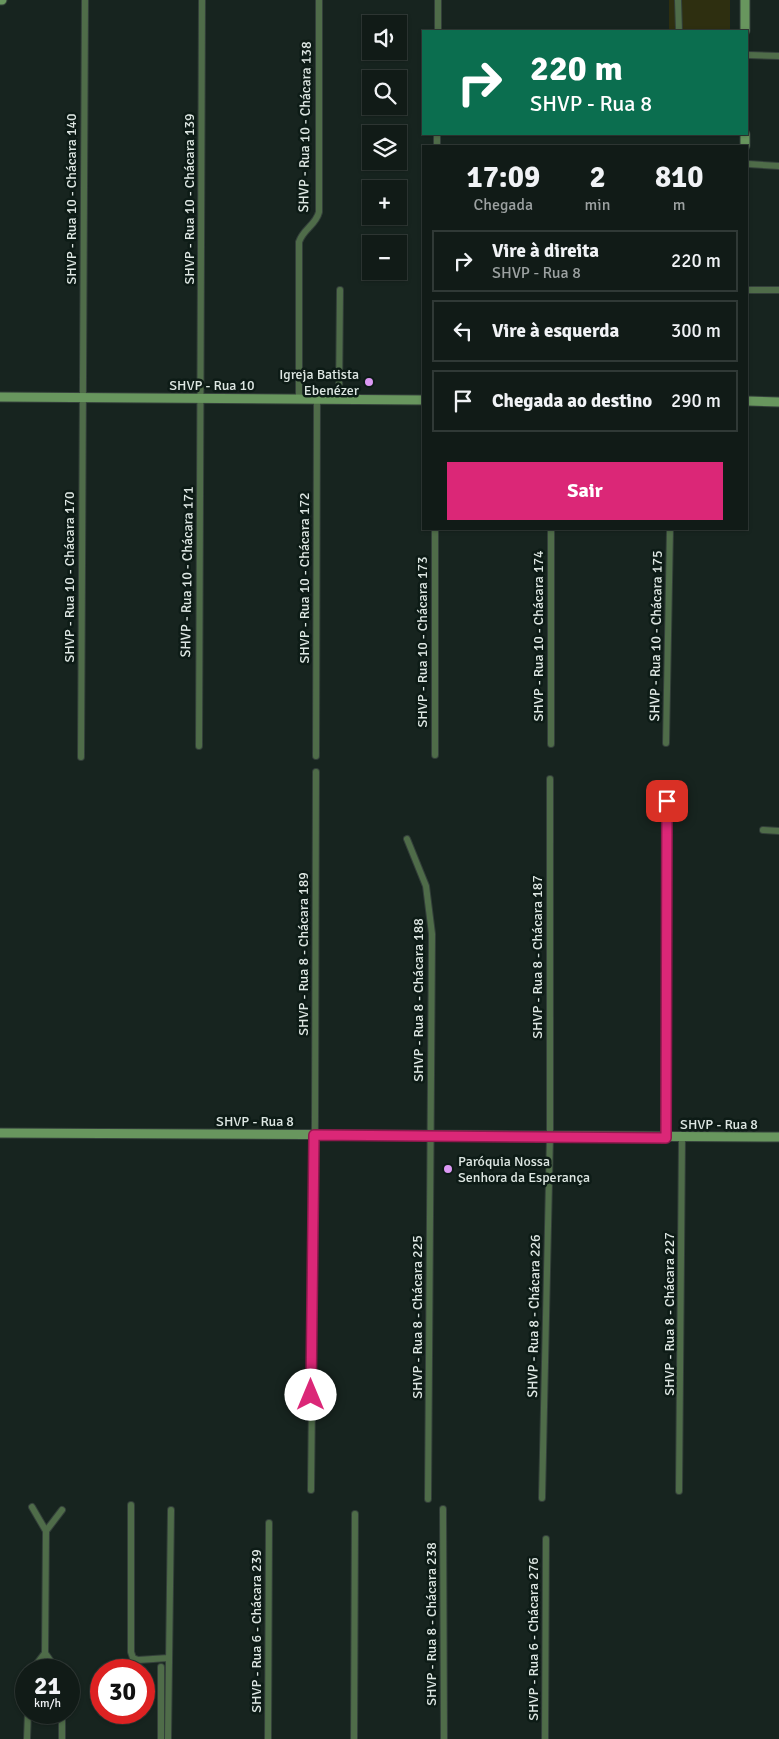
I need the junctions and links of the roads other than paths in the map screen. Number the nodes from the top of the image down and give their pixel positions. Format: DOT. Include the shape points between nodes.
graph roads {
  1 [pos="85,0"];
  2 [pos="202,0"];
  3 [pos="318,0"];
  4 [pos="438,0"];
  5 [pos="678,0"];
  6 [pos="745,0"];
  7 [pos="438,30"];
  8 [pos="678,30"];
  9 [pos="745,30"];
  10 [pos="748,55"];
  11 [pos="779,56"];
  12 [pos="748,164"];
  13 [pos="779,166"];
  14 [pos="340,290"];
  15 [pos="748,290"];
  16 [pos="779,290"];
  17 [pos="0,397"];
  18 [pos="82,398"];
  19 [pos="201,398"];
  20 [pos="299,399"];
  21 [pos="317,399"];
  22 [pos="339,399"];
  23 [pos="422,400"];
  24 [pos="748,401"];
  25 [pos="779,402"];
  26 [pos="435,530"];
  27 [pos="551,530"];
  28 [pos="670,530"];
  29 [pos="666,743"];
  30 [pos="551,744"];
  31 [pos="199,746"];
  32 [pos="435,755"];
  33 [pos="316,756"];
  34 [pos="81,757"];
  35 [pos="316,772"];
  36 [pos="550,779"];
  37 [pos="667,801"];
  38 [pos="763,830"];
  39 [pos="779,831"];
  40 [pos="407,839"];
  41 [pos="0,1133"];
  42 [pos="429,1134"];
  43 [pos="314,1135"];
  44 [pos="550,1136"];
  45 [pos="682,1137"];
  46 [pos="779,1137"];
  47 [pos="666,1138"];
  48 [pos="310,1490"];
  49 [pos="678,1491"];
  50 [pos="542,1498"];
  51 [pos="428,1499"];
  52 [pos="131,1505"];
  53 [pos="32,1507"];
  54 [pos="443,1509"];
  55 [pos="62,1510"];
  56 [pos="171,1510"];
  57 [pos="354,1514"];
  58 [pos="269,1523"];
  59 [pos="46,1531"];
  60 [pos="546,1539"];
  61 [pos="45,1653"];
  62 [pos="168,1658"];
  63 [pos="40,1659"];
  64 [pos="49,1659"];
  65 [pos="161,1666"];
  66 [pos="28,1724"];
  67 [pos="62,1724"];
  68 [pos="27,1739"];
  69 [pos="62,1739"];
  70 [pos="161,1739"];
  71 [pos="168,1739"];
  72 [pos="268,1739"];
  73 [pos="354,1739"];
  74 [pos="444,1739"];
  75 [pos="545,1739"];
  1 -- 18 [label="street, SHVP - Rua 10 - Chácara 140"];
  2 -- 19 [label="street, SHVP - Rua 10 - Chácara 139"];
  3 -- 20 [label="street, SHVP - Rua 10 - Chácara 138" via="319,212 299,242"];
  4 -- 7 [label="street"];
  5 -- 8 [label="street"];
  6 -- 9 [label="street"];
  10 -- 11 [label="street"];
  12 -- 13 [label="street"];
  14 -- 22 [label="street"];
  15 -- 16 [label="street"];
  17 -- 18 [label="street, SHVP - Rua 10"];
  18 -- 19 [label="street, SHVP - Rua 10"];
  18 -- 34 [label="street, SHVP - Rua 10 - Chácara 170"];
  19 -- 20 [label="street, SHVP - Rua 10"];
  19 -- 31 [label="street, SHVP - Rua 10 - Chácara 171"];
  20 -- 21 [label="street, SHVP - Rua 10"];
  21 -- 22 [label="street, SHVP - Rua 10"];
  21 -- 33 [label="street, SHVP - Rua 10 - Chácara 172"];
  22 -- 23 [label="street, SHVP - Rua 10"];
  24 -- 25 [label="street"];
  26 -- 32 [label="street, SHVP - Rua 10 - Chácara 173"];
  27 -- 30 [label="street, SHVP - Rua 10 - Chácara 174"];
  28 -- 29 [label="street, SHVP - Rua 10 - Chácara 175"];
  35 -- 43 [label="street, SHVP - Rua 8 - Chácara 189"];
  36 -- 44 [label="street, SHVP - Rua 8 - Chácara 187"];
  37 -- 47 [label="street"];
  38 -- 39 [label="street"];
  40 -- 42 [label="street, SHVP - Rua 8 - Chácara 188" via="426,886 430,910"];
  41 -- 43 [label="street, SHVP - Rua 8"];
  42 -- 43 [label="street, SHVP - Rua 8"];
  42 -- 44 [label="street, SHVP - Rua 8"];
  42 -- 51 [label="street, SHVP - Rua 8 - Chácara 225"];
  43 -- 48 [label="street, SHVP - Rua 8 - Chácara 189"];
  44 -- 47 [label="street, SHVP - Rua 8"];
  44 -- 50 [label="street, SHVP - Rua 8 - Chácara 226"];
  45 -- 46 [label="street, SHVP - Rua 8"];
  45 -- 47 [label="street, SHVP - Rua 8"];
  45 -- 49 [label="street, SHVP - Rua 8 - Chácara 227"];
  52 -- 62 [label="street" via="131,1652 138,1660"];
  53 -- 59 [label="street"];
  54 -- 74 [label="street, SHVP - Rua 8 - Chácara 238"];
  55 -- 59 [label="street"];
  56 -- 62 [label="street"];
  57 -- 73 [label="street"];
  58 -- 72 [label="street, SHVP - Rua 6 - Chácara 239"];
  59 -- 61 [label="street"];
  60 -- 75 [label="street, SHVP - Rua 6 - Chácara 276"];
  61 -- 63 [label="street"];
  61 -- 64 [label="street"];
  62 -- 71 [label="street"];
  65 -- 70 [label="street"];
  66 -- 68 [label="street"];
  67 -- 69 [label="street"];
}
